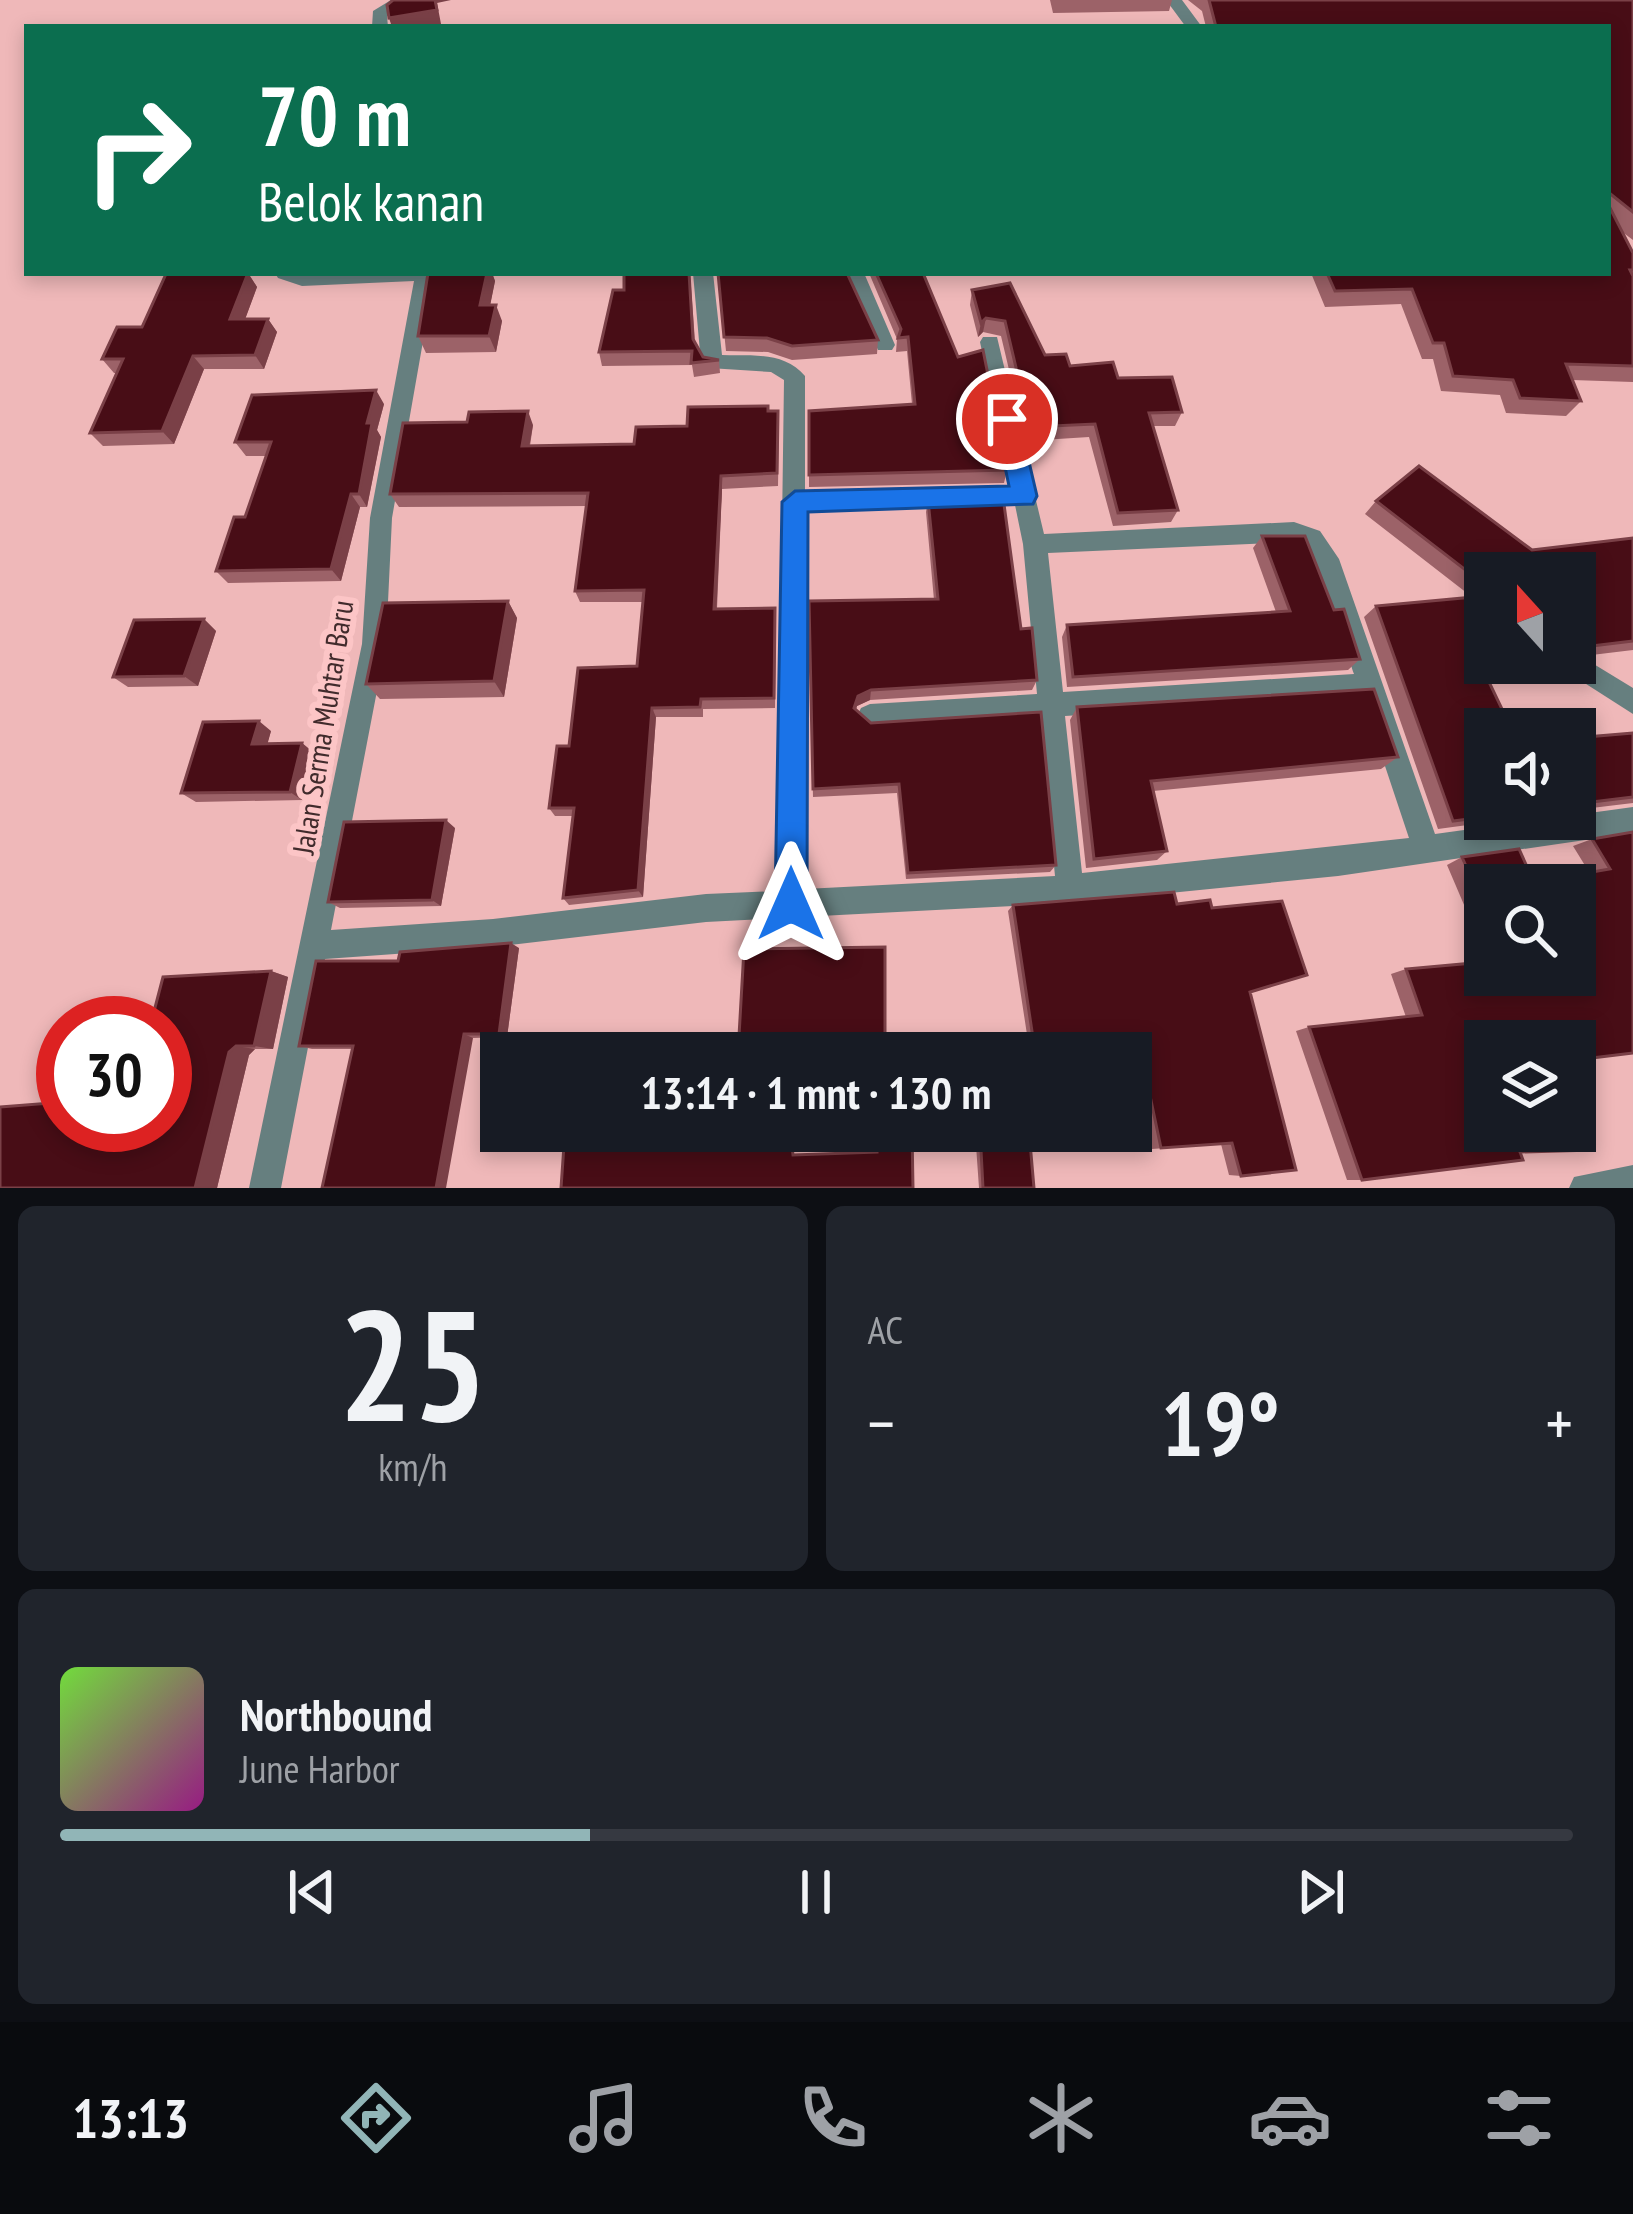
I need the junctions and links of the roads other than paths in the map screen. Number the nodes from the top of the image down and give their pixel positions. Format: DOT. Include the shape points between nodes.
graph roads {
  1 [pos="402,0"];
  2 [pos="380,24"];
  3 [pos="295,276"];
  4 [pos="351,276"];
  5 [pos="425,276"];
  6 [pos="703,276"];
  7 [pos="855,276"];
  8 [pos="990,342"];
  9 [pos="885,345"];
  10 [pos="1024,496"];
  11 [pos="795,502"];
  12 [pos="1035,544"];
  13 [pos="1596,677"];
  14 [pos="1366,685"];
  15 [pos="1633,702"];
  16 [pos="1051,705"];
  17 [pos="870,716"];
  18 [pos="1633,820"];
  19 [pos="1427,850"];
  20 [pos="1070,889"];
  21 [pos="791,904"];
  22 [pos="318,945"];
  23 [pos="1633,1181"];
  24 [pos="266,1188"];
  25 [pos="1585,1188"];
  1 -- 2 [label="street" via="379,14"];
  3 -- 4 [label="street"];
  5 -- 22 [label="street, Jalan Serma Muhtar Baru" via="381,518 374,644"];
  6 -- 11 [label="street" via="716,363 775,364 795,376"];
  7 -- 9 [label="street"];
  8 -- 10 [label="street"];
  10 -- 11 [label="street"];
  10 -- 12 [label="street"];
  11 -- 21 [label="street"];
  12 -- 14 [label="street" via="1305,534 1327,559"];
  12 -- 16 [label="street"];
  13 -- 15 [label="street"];
  14 -- 16 [label="street"];
  14 -- 19 [label="street"];
  16 -- 17 [label="street"];
  16 -- 20 [label="street"];
  18 -- 19 [label="street"];
  19 -- 20 [label="street"];
  20 -- 21 [label="street"];
  21 -- 22 [label="street"];
  22 -- 24 [label="street, Jalan Serma Muhtar Baru"];
  23 -- 25 [label="street"];
}
